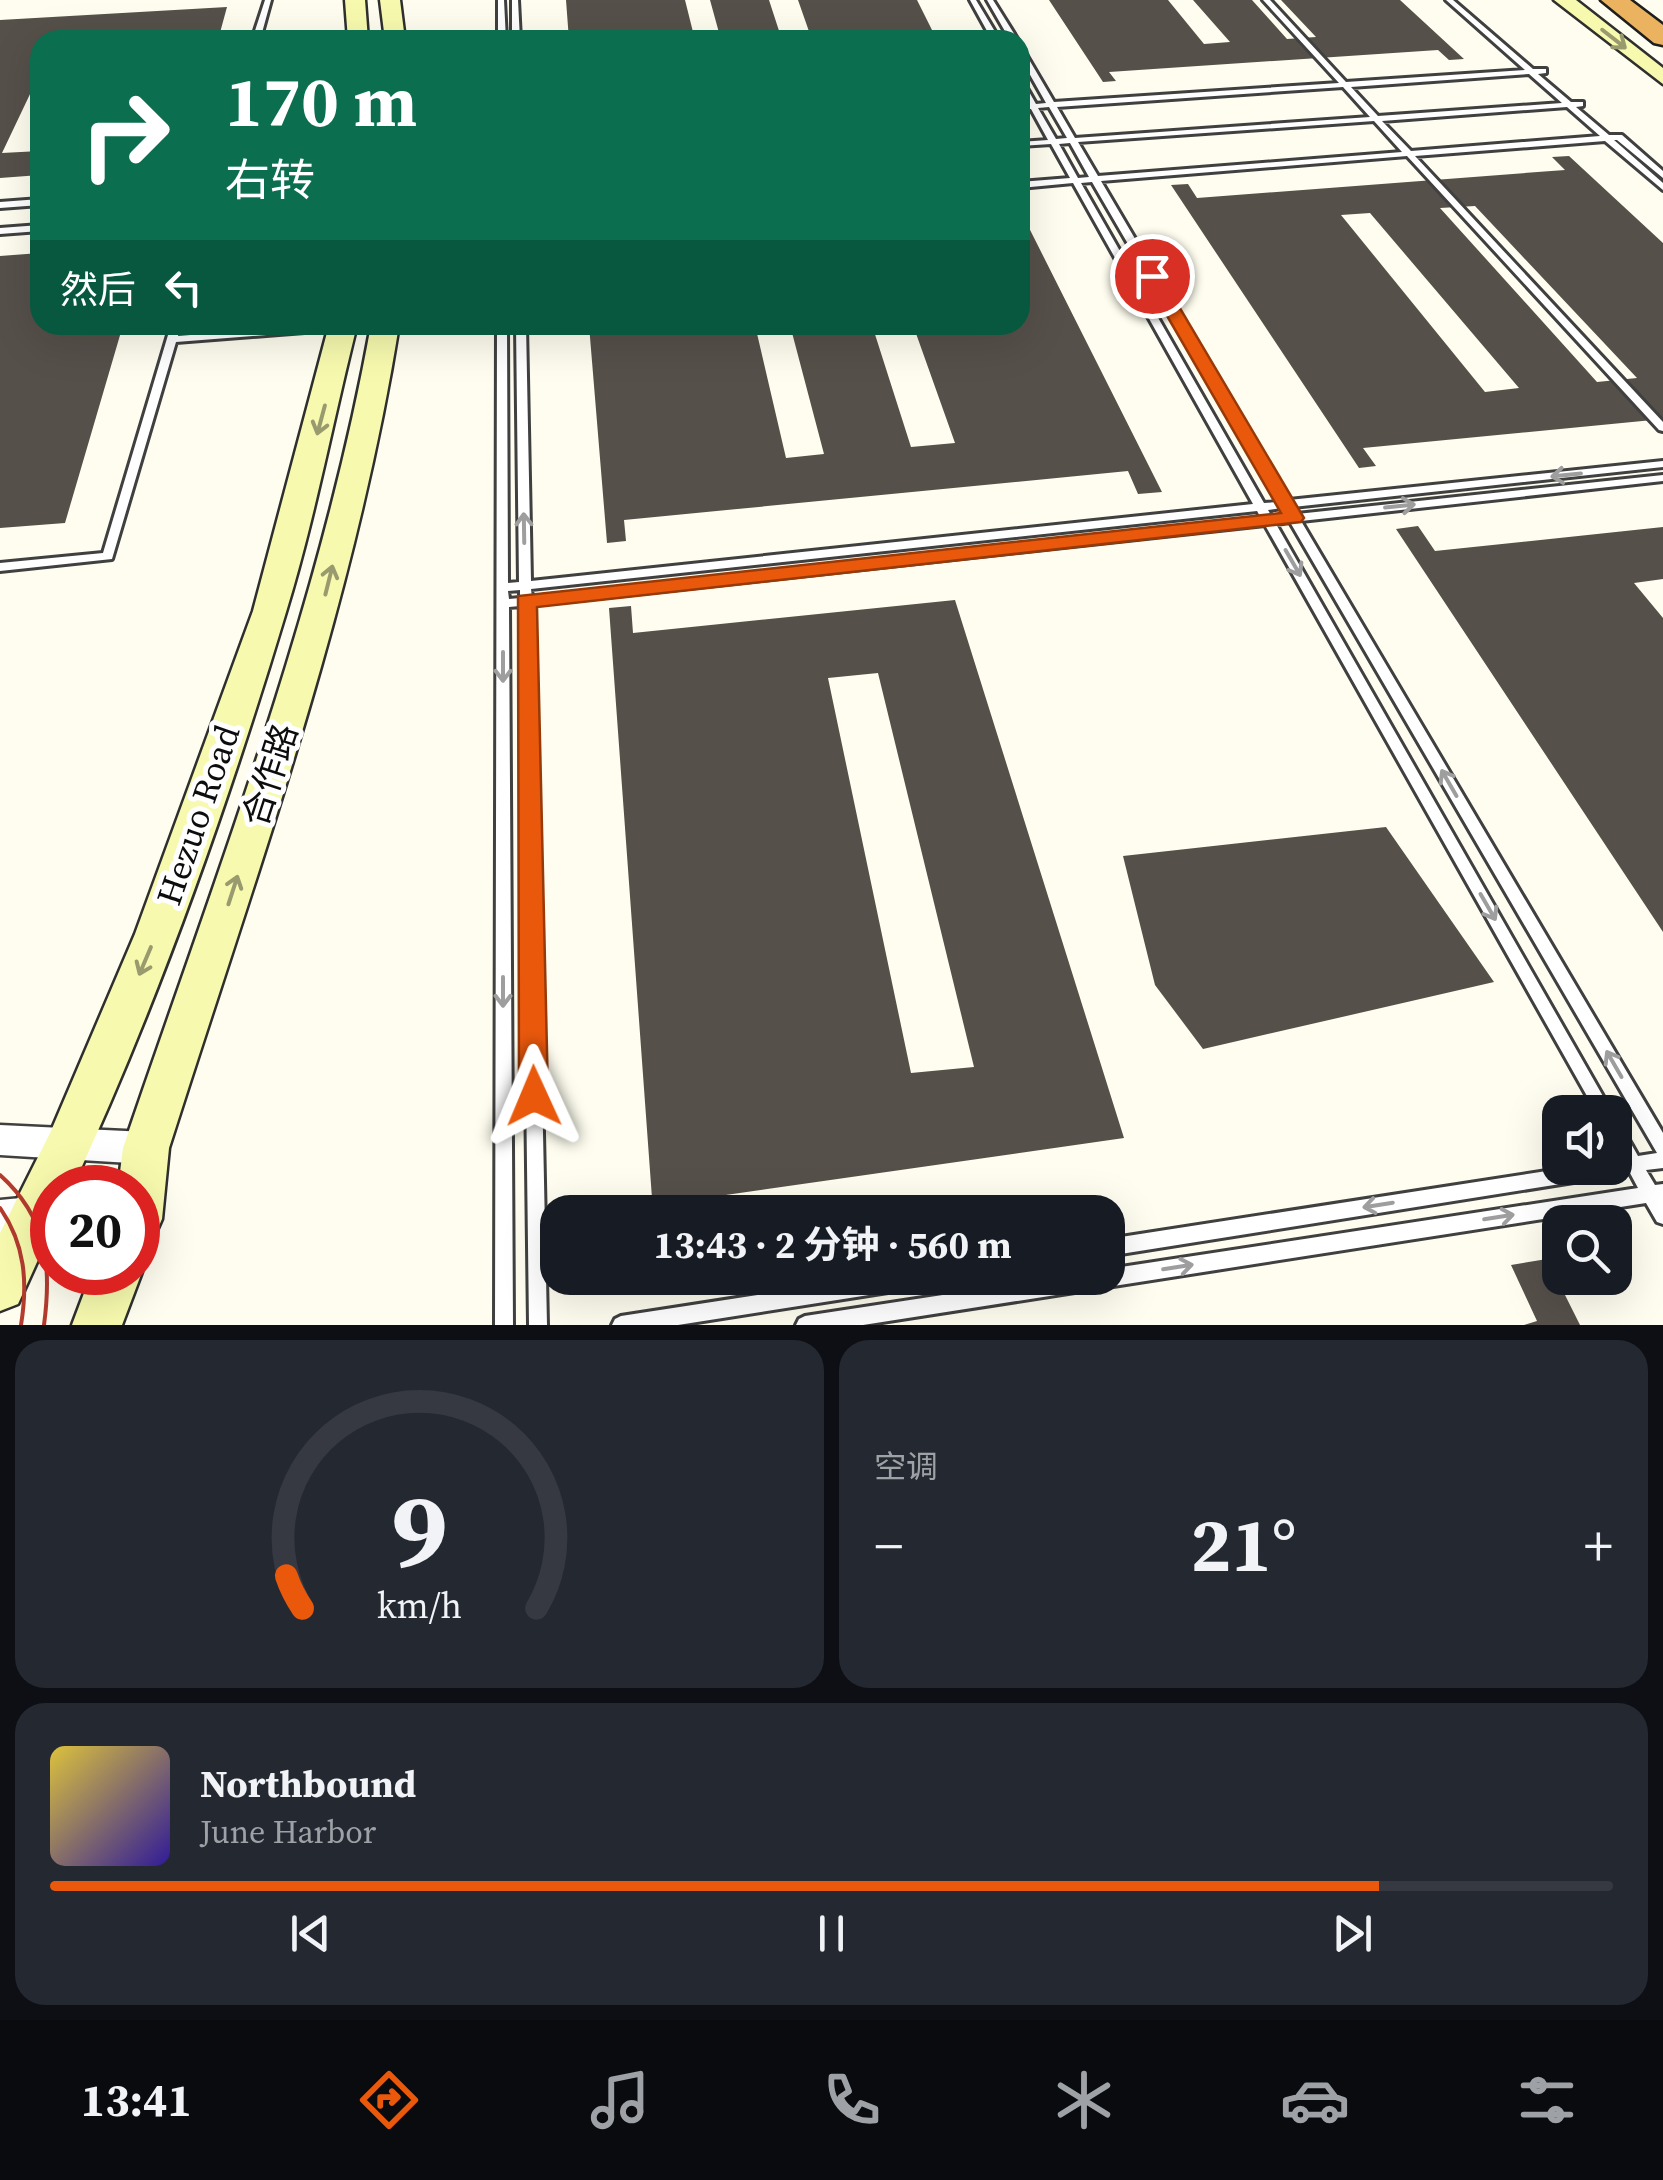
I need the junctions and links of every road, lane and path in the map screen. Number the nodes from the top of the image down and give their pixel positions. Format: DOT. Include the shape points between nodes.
graph roads {
  1 [pos="268,0"];
  2 [pos="356,0"];
  3 [pos="390,0"];
  4 [pos="502,0"];
  5 [pos="515,0"];
  6 [pos="973,0"];
  7 [pos="990,0"];
  8 [pos="1266,0"];
  9 [pos="1449,0"];
  10 [pos="1461,0"];
  11 [pos="1564,0"];
  12 [pos="1614,0"];
  13 [pos="1650,0"];
  14 [pos="1663,9"];
  15 [pos="259,30"];
  16 [pos="358,30"];
  17 [pos="394,30"];
  18 [pos="502,30"];
  19 [pos="516,30"];
  20 [pos="990,30"];
  21 [pos="1008,30"];
  22 [pos="1663,37"];
  23 [pos="1030,67"];
  24 [pos="1534,68"];
  25 [pos="1663,78"];
  26 [pos="1342,82"];
  27 [pos="1560,97"];
  28 [pos="1570,100"];
  29 [pos="1051,103"];
  30 [pos="1030,104"];
  31 [pos="1030,109"];
  32 [pos="1372,115"];
  33 [pos="1610,135"];
  34 [pos="1071,137"];
  35 [pos="1052,139"];
  36 [pos="1030,140"];
  37 [pos="1406,151"];
  38 [pos="1093,175"];
  39 [pos="1663,175"];
  40 [pos="1073,177"];
  41 [pos="1030,180"];
  42 [pos="1663,187"];
  43 [pos="30,202"];
  44 [pos="0,204"];
  45 [pos="30,229"];
  46 [pos="0,232"];
  47 [pos="173,335"];
  48 [pos="221,335"];
  49 [pos="340,335"];
  50 [pos="383,335"];
  51 [pos="502,335"];
  52 [pos="520,335"];
  53 [pos="172,339"];
  54 [pos="1663,428"];
  55 [pos="1663,464"];
  56 [pos="1663,478"];
  57 [pos="1286,504"];
  58 [pos="1261,507"];
  59 [pos="1294,518"];
  60 [pos="1268,521"];
  61 [pos="0,567"];
  62 [pos="525,593"];
  63 [pos="503,596"];
  64 [pos="1594,1095"];
  65 [pos="0,1140"];
  66 [pos="69,1143"];
  67 [pos="146,1148"];
  68 [pos="1663,1148"];
  69 [pos="1663,1160"];
  70 [pos="1632,1164"];
  71 [pos="144,1165"];
  72 [pos="1632,1174"];
  73 [pos="1542,1178"];
  74 [pos="1657,1192"];
  75 [pos="29,1214"];
  76 [pos="1663,1216"];
  77 [pos="1125,1245"];
  78 [pos="0,1286"];
  79 [pos="108,1295"];
  80 [pos="811,1295"];
  81 [pos="97,1325"];
  82 [pos="504,1325"];
  83 [pos="538,1325"];
  84 [pos="620,1325"];
  85 [pos="805,1325"];
  1 -- 15 [label="lane"];
  2 -- 16 [label="main road"];
  3 -- 17 [label="main road"];
  4 -- 18 [label="lane"];
  5 -- 19 [label="lane"];
  6 -- 20 [label="lane"];
  7 -- 21 [label="lane"];
  8 -- 26 [label="lane"];
  9 -- 24 [label="lane"];
  10 -- 24 [label="lane"];
  11 -- 25 [label="main road, one-way"];
  12 -- 22 [label="highway"];
  13 -- 14 [label="highway"];
  23 -- 29 [label="lane"];
  24 -- 26 [label="lane"];
  24 -- 27 [label="lane"];
  24 -- 28 [label="lane"];
  26 -- 29 [label="lane"];
  26 -- 32 [label="lane"];
  27 -- 28 [label="lane"];
  27 -- 32 [label="lane"];
  28 -- 32 [label="lane"];
  28 -- 33 [label="lane"];
  28 -- 33 [label="lane"];
  29 -- 30 [label="lane"];
  29 -- 34 [label="lane"];
  31 -- 35 [label="lane"];
  32 -- 34 [label="lane"];
  32 -- 37 [label="lane"];
  33 -- 37 [label="lane"];
  33 -- 39 [label="lane"];
  33 -- 42 [label="lane"];
  34 -- 35 [label="lane"];
  34 -- 38 [label="lane"];
  35 -- 36 [label="lane"];
  35 -- 40 [label="lane"];
  37 -- 38 [label="lane"];
  37 -- 54 [label="lane"];
  38 -- 40 [label="lane"];
  38 -- 57 [label="lane"];
  40 -- 41 [label="lane"];
  40 -- 58 [label="lane"];
  43 -- 44 [label="lane"];
  45 -- 46 [label="lane"];
  47 -- 53 [label="lane"];
  48 -- 53 [label="lane"];
  49 -- 66 [label="main road, Hezuo Road, one-way" via="270,611 156,934"];
  67 -- 50 [label="main road, 合作路, one-way" via="315,633 366,436"];
  51 -- 63 [label="lane"];
  62 -- 52 [label="lane, one-way"];
  53 -- 61 [label="lane" via="108,556"];
  55 -- 57 [label="lane, one-way"];
  59 -- 56 [label="lane, one-way"];
  57 -- 58 [label="lane"];
  57 -- 59 [label="lane"];
  58 -- 60 [label="lane"];
  58 -- 62 [label="lane"];
  59 -- 60 [label="lane"];
  68 -- 59 [label="lane, one-way"];
  60 -- 62 [label="lane"];
  60 -- 64 [label="lane, one-way"];
  62 -- 63 [label="lane"];
  62 -- 83 [label="lane"];
  63 -- 82 [label="lane, one-way"];
  65 -- 66 [label="street"];
  66 -- 67 [label="street"];
  66 -- 75 [label="main road, Hezuo Road"];
  67 -- 71 [label="main road, 合作路"];
  69 -- 70 [label="lane"];
  72 -- 74 [label="lane"];
  73 -- 77 [label="lane, one-way"];
  74 -- 76 [label="lane"];
  85 -- 74 [label="lane, one-way"];
  75 -- 78 [label="main road, Hezuo Road"];
  79 -- 81 [label="main road"];
  80 -- 84 [label="lane"];
}
